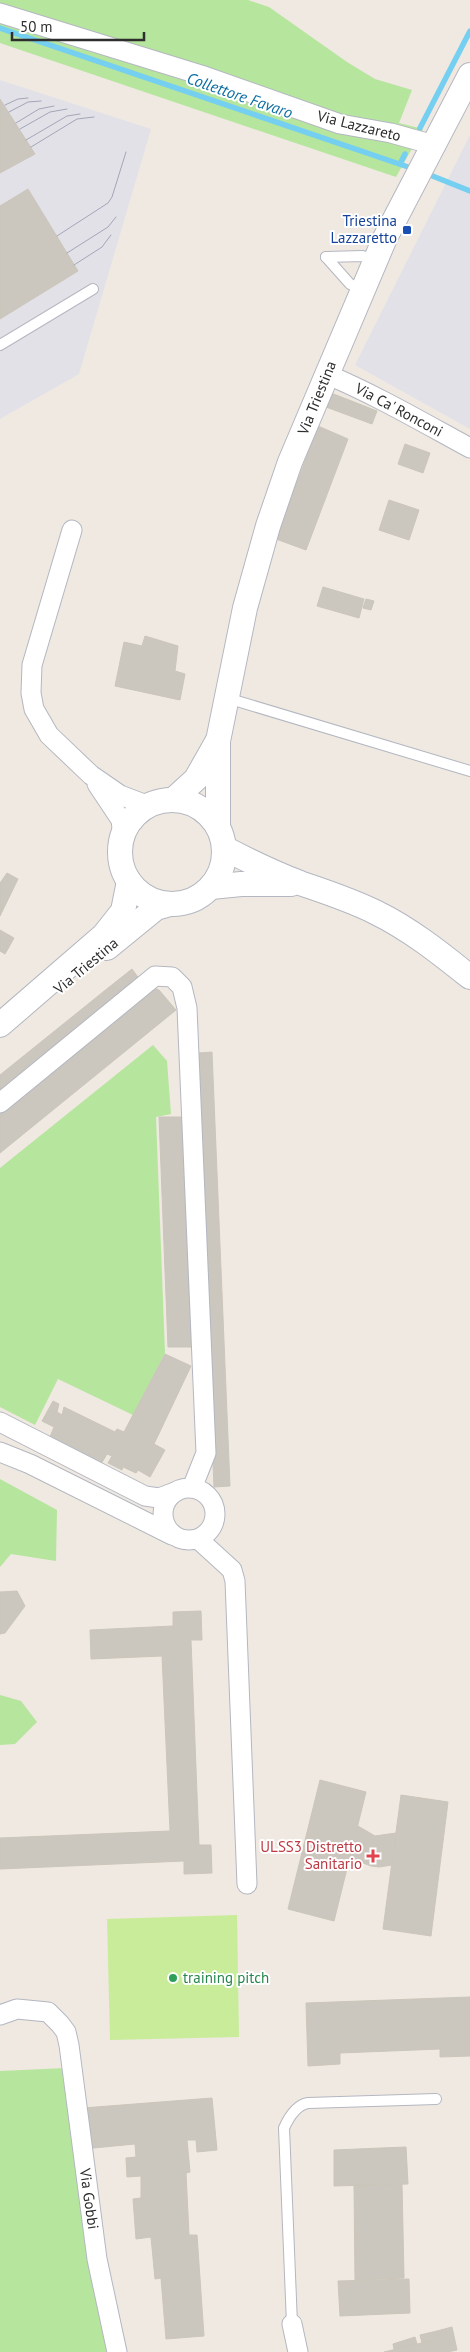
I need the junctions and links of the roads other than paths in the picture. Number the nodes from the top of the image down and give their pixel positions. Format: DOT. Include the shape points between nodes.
graph roads {
  1 [pos="0,13"];
  2 [pos="470,75"];
  3 [pos="432,148"];
  4 [pos="375,261"];
  5 [pos="92,289"];
  6 [pos="363,290"];
  7 [pos="0,345"];
  8 [pos="326,374"];
  9 [pos="470,448"];
  10 [pos="72,530"];
  11 [pos="227,698"];
  12 [pos="218,741"];
  13 [pos="470,771"];
  14 [pos="91,774"];
  15 [pos="173,800"];
  16 [pos="148,806"];
  17 [pos="123,836"];
  18 [pos="221,837"];
  19 [pos="129,881"];
  20 [pos="302,884"];
  21 [pos="211,887"];
  22 [pos="170,904"];
  23 [pos="470,977"];
  24 [pos="8,1016"];
  25 [pos="0,1103"];
  26 [pos="0,1422"];
  27 [pos="0,1452"];
  28 [pos="183,1490"];
  29 [pos="172,1535"];
  30 [pos="198,1539"];
  31 [pos="247,1884"];
  32 [pos="0,2015"];
  33 [pos="436,2099"];
  34 [pos="292,2324"];
  35 [pos="117,2352"];
  36 [pos="298,2352"];
  1 -- 3 [label="street, Via Lazzareto" via="201,75 340,124 391,133"];
  2 -- 3 [label="street, Via Triestina"];
  3 -- 4 [label="street, Via Triestina"];
  4 -- 6 [label="street, Via Triestina"];
  4 -- 6 [label="lane" via="363,256 326,256 350,284"];
  5 -- 7 [label="lane"];
  6 -- 8 [label="street, Via Triestina"];
  8 -- 9 [label="street, Via Ca' Ronconi" via="388,402"];
  8 -- 11 [label="street, Via Triestina" via="268,526 245,608"];
  10 -- 14 [label="street" via="32,665 30,693 38,720 49,735"];
  11 -- 12 [label="street, Via Triestina"];
  11 -- 13 [label="lane"];
  12 -- 15 [label="street, Via Triestina" via="196,779"];
  12 -- 18 [label="street, Via Triestina"];
  14 -- 16 [label="street" via="120,795"];
  14 -- 17 [label="street" via="121,820"];
  15 -- 16 [label="street"];
  15 -- 18 [label="street" via="199,807 210,816"];
  16 -- 17 [label="street" via="133,818"];
  17 -- 19 [label="street" via="120,851"];
  18 -- 20 [label="street" via="253,864"];
  18 -- 21 [label="street" via="223,862"];
  19 -- 22 [label="street" via="154,901"];
  19 -- 24 [label="street" via="123,911 104,935"];
  20 -- 21 [label="street"];
  20 -- 23 [label="street" via="376,912 434,948"];
  21 -- 22 [label="street" via="185,903"];
  22 -- 24 [label="street, Via Triestina" via="156,908 48,998"];
  25 -- 28 [label="street" via="156,976 172,977 182,987 187,1008 206,1454"];
  26 -- 28 [label="street" via="145,1496 159,1498"];
  27 -- 29 [label="street"];
  28 -- 29 [label="street" via="168,1498 163,1508 162,1518"];
  28 -- 30 [label="street" via="207,1495 215,1510 212,1527"];
  29 -- 30 [label="street" via="185,1540"];
  30 -- 31 [label="street" via="228,1566 236,1581"];
  32 -- 35 [label="street, Via Gobbi" via="16,2010 48,2012 66,2032 97,2259"];
  33 -- 34 [label="lane" via="308,2103 301,2104 288,2120 284,2128"];
  34 -- 36 [label="street"];
}
